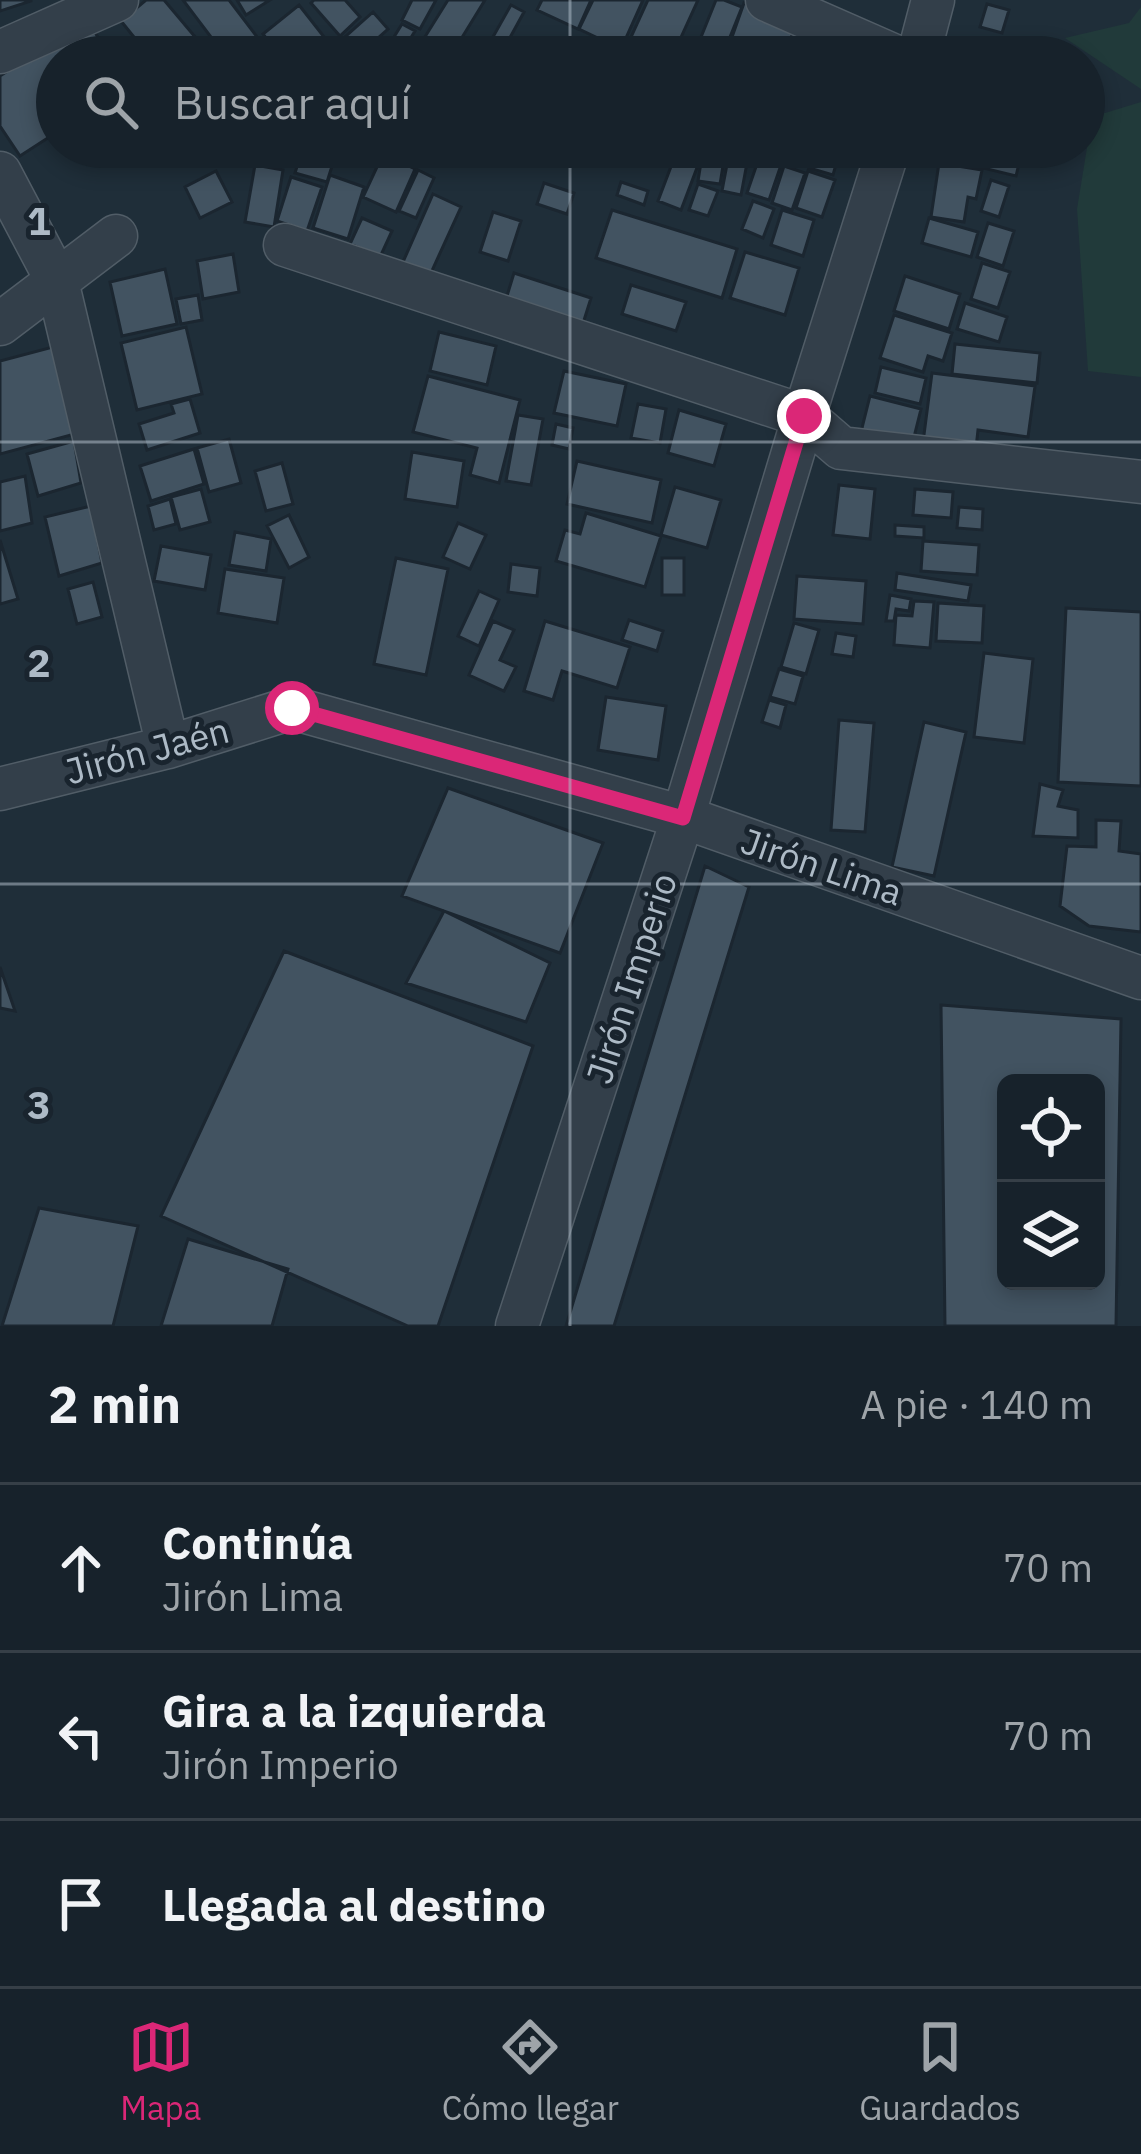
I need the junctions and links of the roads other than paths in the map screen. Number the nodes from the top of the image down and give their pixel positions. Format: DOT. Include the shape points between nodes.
graph roads {
  1 [pos="117,0"];
  2 [pos="767,0"];
  3 [pos="933,0"];
  4 [pos="850,36"];
  5 [pos="924,36"];
  6 [pos="0,52"];
  7 [pos="882,168"];
  8 [pos="0,172"];
  9 [pos="116,236"];
  10 [pos="285,245"];
  11 [pos="57,281"];
  12 [pos="0,324"];
  13 [pos="804,416"];
  14 [pos="1141,482"];
  15 [pos="292,708"];
  16 [pos="168,747"];
  17 [pos="0,789"];
  18 [pos="683,818"];
  19 [pos="1141,978"];
  20 [pos="517,1326"];
  1 -- 6 [label="street"];
  2 -- 4 [label="street"];
  3 -- 5 [label="street"];
  7 -- 13 [label="street, Jirón Imperio"];
  8 -- 11 [label="street"];
  9 -- 11 [label="street"];
  10 -- 13 [label="street"];
  11 -- 12 [label="street"];
  11 -- 16 [label="street"];
  13 -- 14 [label="street" via="841,448"];
  13 -- 18 [label="street, Jirón Imperio"];
  15 -- 16 [label="street, Jirón Jaén"];
  15 -- 18 [label="street, Jirón Lima"];
  16 -- 17 [label="street, Jirón Jaén"];
  18 -- 19 [label="street, Jirón Lima"];
  18 -- 20 [label="street, Jirón Imperio"];
}
